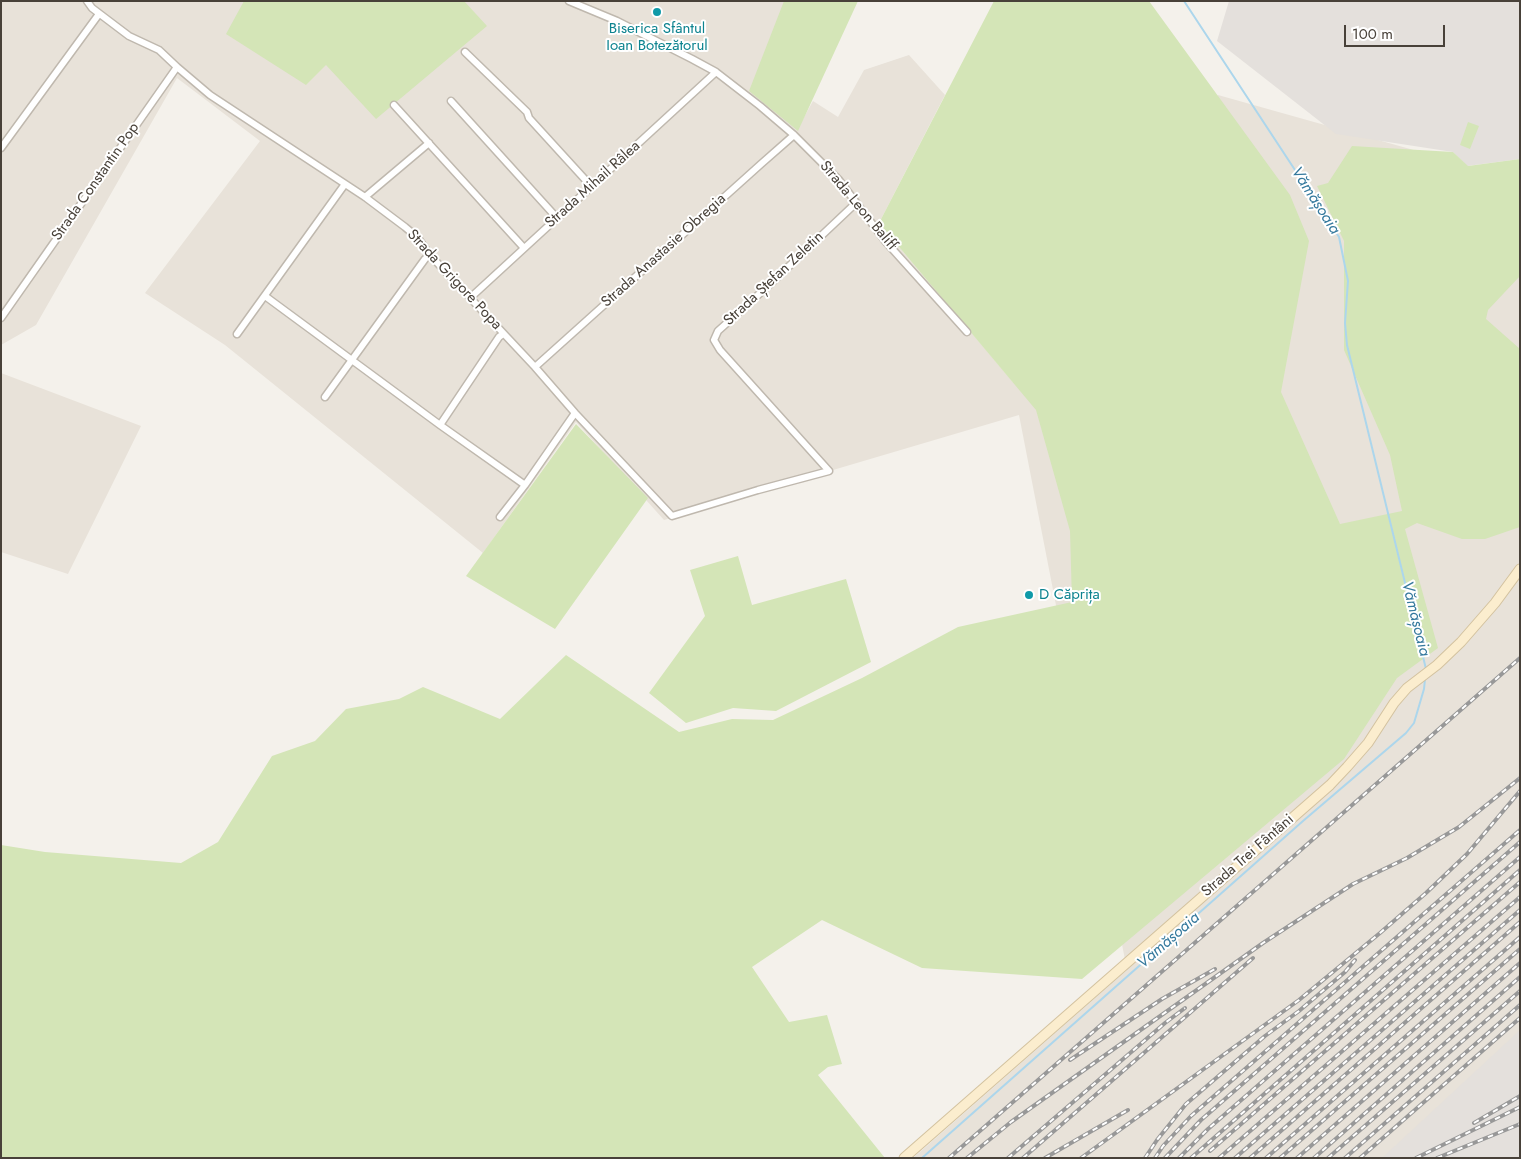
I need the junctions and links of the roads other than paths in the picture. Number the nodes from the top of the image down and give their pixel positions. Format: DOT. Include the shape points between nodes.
graph roads {
  1 [pos="86,1"];
  2 [pos="569,1"];
  3 [pos="100,14"];
  4 [pos="465,52"];
  5 [pos="177,67"];
  6 [pos="716,72"];
  7 [pos="451,101"];
  8 [pos="394,105"];
  9 [pos="794,135"];
  10 [pos="4,140"];
  11 [pos="429,143"];
  12 [pos="1,148"];
  13 [pos="345,184"];
  14 [pos="591,186"];
  15 [pos="365,198"];
  16 [pos="856,203"];
  17 [pos="557,218"];
  18 [pos="524,248"];
  19 [pos="430,255"];
  20 [pos="265,296"];
  21 [pos="470,298"];
  22 [pos="1,318"];
  23 [pos="967,332"];
  24 [pos="237,334"];
  25 [pos="504,334"];
  26 [pos="351,360"];
  27 [pos="535,367"];
  28 [pos="324,397"];
  29 [pos="575,414"];
  30 [pos="440,425"];
  31 [pos="525,485"];
  32 [pos="672,516"];
  33 [pos="500,517"];
  34 [pos="1520,569"];
  35 [pos="904,1158"];
  1 -- 3 [label="street"];
  2 -- 6 [label="street, Strada Leon Baliff" via="618,21"];
  3 -- 5 [label="street" via="129,36 159,50"];
  3 -- 10 [label="street"];
  4 -- 14 [label="street" via="527,112"];
  5 -- 13 [label="street, Strada Grigore Popa" via="210,95"];
  5 -- 22 [label="street, Strada Constantin Pop"];
  6 -- 9 [label="street, Strada Leon Baliff"];
  6 -- 14 [label="street, Strada Mihail Râlea"];
  7 -- 17 [label="street"];
  8 -- 11 [label="street"];
  9 -- 16 [label="street, Strada Leon Baliff" via="839,180"];
  9 -- 27 [label="street, Strada Anastasie Obregia"];
  10 -- 12 [label="street"];
  11 -- 15 [label="street"];
  11 -- 18 [label="street"];
  13 -- 15 [label="street, Strada Grigore Popa"];
  13 -- 20 [label="street"];
  14 -- 17 [label="street, Strada Mihail Râlea"];
  15 -- 19 [label="street, Strada Grigore Popa" via="418,238"];
  16 -- 23 [label="street, Strada Leon Baliff" via="886,242"];
  16 -- 32 [label="street, Strada Ștefan Zeletin" via="718,331 714,340 829,471"];
  17 -- 18 [label="street, Strada Mihail Râlea"];
  18 -- 21 [label="street, Strada Mihail Râlea"];
  19 -- 21 [label="street, Strada Grigore Popa"];
  19 -- 26 [label="street"];
  20 -- 24 [label="street"];
  20 -- 26 [label="street"];
  21 -- 25 [label="street, Strada Grigore Popa"];
  25 -- 27 [label="street, Strada Grigore Popa"];
  25 -- 30 [label="street"];
  26 -- 28 [label="street"];
  26 -- 30 [label="street"];
  27 -- 29 [label="street, Strada Grigore Popa"];
  29 -- 31 [label="street"];
  29 -- 32 [label="street, Strada Grigore Popa"];
  30 -- 31 [label="street"];
  31 -- 33 [label="street"];
  34 -- 35 [label="main road, Strada Trei Fântâni" via="1461,642 1407,688 1363,749 1330,785"];
}
